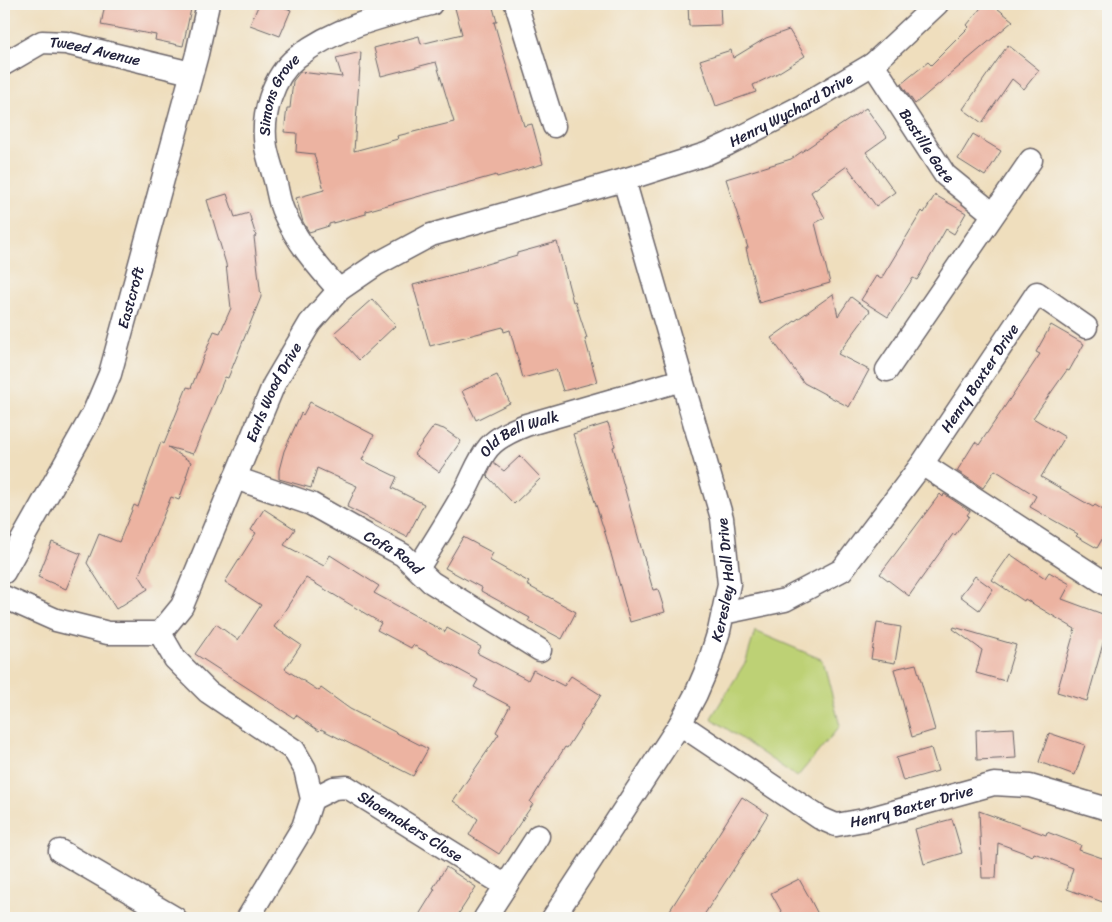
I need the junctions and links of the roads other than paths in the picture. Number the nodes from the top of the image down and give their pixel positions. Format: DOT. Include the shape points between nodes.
graph roads {
  1 [pos="208,4"];
  2 [pos="431,4"];
  3 [pos="516,4"];
  4 [pos="937,4"];
  5 [pos="4,64"];
  6 [pos="873,64"];
  7 [pos="191,73"];
  8 [pos="554,126"];
  9 [pos="1031,160"];
  10 [pos="624,180"];
  11 [pos="993,214"];
  12 [pos="339,290"];
  13 [pos="1086,327"];
  14 [pos="887,370"];
  15 [pos="682,380"];
  16 [pos="922,464"];
  17 [pos="235,478"];
  18 [pos="418,568"];
  19 [pos="4,572"];
  20 [pos="1108,585"];
  21 [pos="4,597"];
  22 [pos="723,613"];
  23 [pos="160,634"];
  24 [pos="540,650"];
  25 [pos="680,724"];
  26 [pos="312,799"];
  27 [pos="1108,809"];
  28 [pos="538,836"];
  29 [pos="60,851"];
  30 [pos="506,886"];
  31 [pos="175,918"];
  32 [pos="248,918"];
  33 [pos="485,918"];
  34 [pos="553,918"];
  1 -- 7 [label="street, Eastcroft"];
  2 -- 12 [label="street, Simons Grove" via="380,17 330,36 296,58 285,71 269,102 266,146 283,212 304,248"];
  3 -- 8 [label="street"];
  4 -- 6 [label="street, Henry Wychard Drive"];
  5 -- 7 [label="street, Tweed Avenue" via="42,42 66,43"];
  6 -- 10 [label="street, Henry Wychard Drive" via="802,106 713,150"];
  6 -- 11 [label="street, Bastille Gate" via="945,175"];
  7 -- 19 [label="street, Eastcroft" via="110,374 93,414"];
  9 -- 11 [label="street"];
  10 -- 12 [label="street, Earls Wood Drive" via="431,235 377,264"];
  10 -- 15 [label="street, Keresley Hall Drive"];
  11 -- 14 [label="street"];
  12 -- 17 [label="street, Earls Wood Drive" via="310,323 274,384"];
  13 -- 16 [label="street, Henry Baxter Drive" via="1037,293"];
  15 -- 18 [label="street, Old Bell Walk" via="526,425 499,438 480,460 466,490"];
  15 -- 22 [label="street, Keresley Hall Drive" via="722,518 729,584"];
  16 -- 20 [label="street"];
  16 -- 22 [label="street, Henry Baxter Drive" via="842,570 785,600"];
  17 -- 18 [label="street, Cofa Road" via="311,504 403,555"];
  17 -- 23 [label="street, Earls Wood Drive" via="182,606"];
  18 -- 24 [label="street, Cofa Road" via="431,582"];
  21 -- 23 [label="street" via="56,620 99,631"];
  22 -- 25 [label="street, Keresley Hall Drive" via="708,666"];
  23 -- 26 [label="street" via="174,659 208,692 294,750 305,769"];
  25 -- 27 [label="street, Henry Baxter Drive" via="820,818 836,825 994,784 1030,786"];
  25 -- 34 [label="street, Keresley Hall Drive"];
  26 -- 30 [label="street, Shoemakers Close" via="334,788 347,787"];
  26 -- 32 [label="street" via="303,827"];
  28 -- 30 [label="street"];
  29 -- 31 [label="street"];
  30 -- 33 [label="street"];
}
